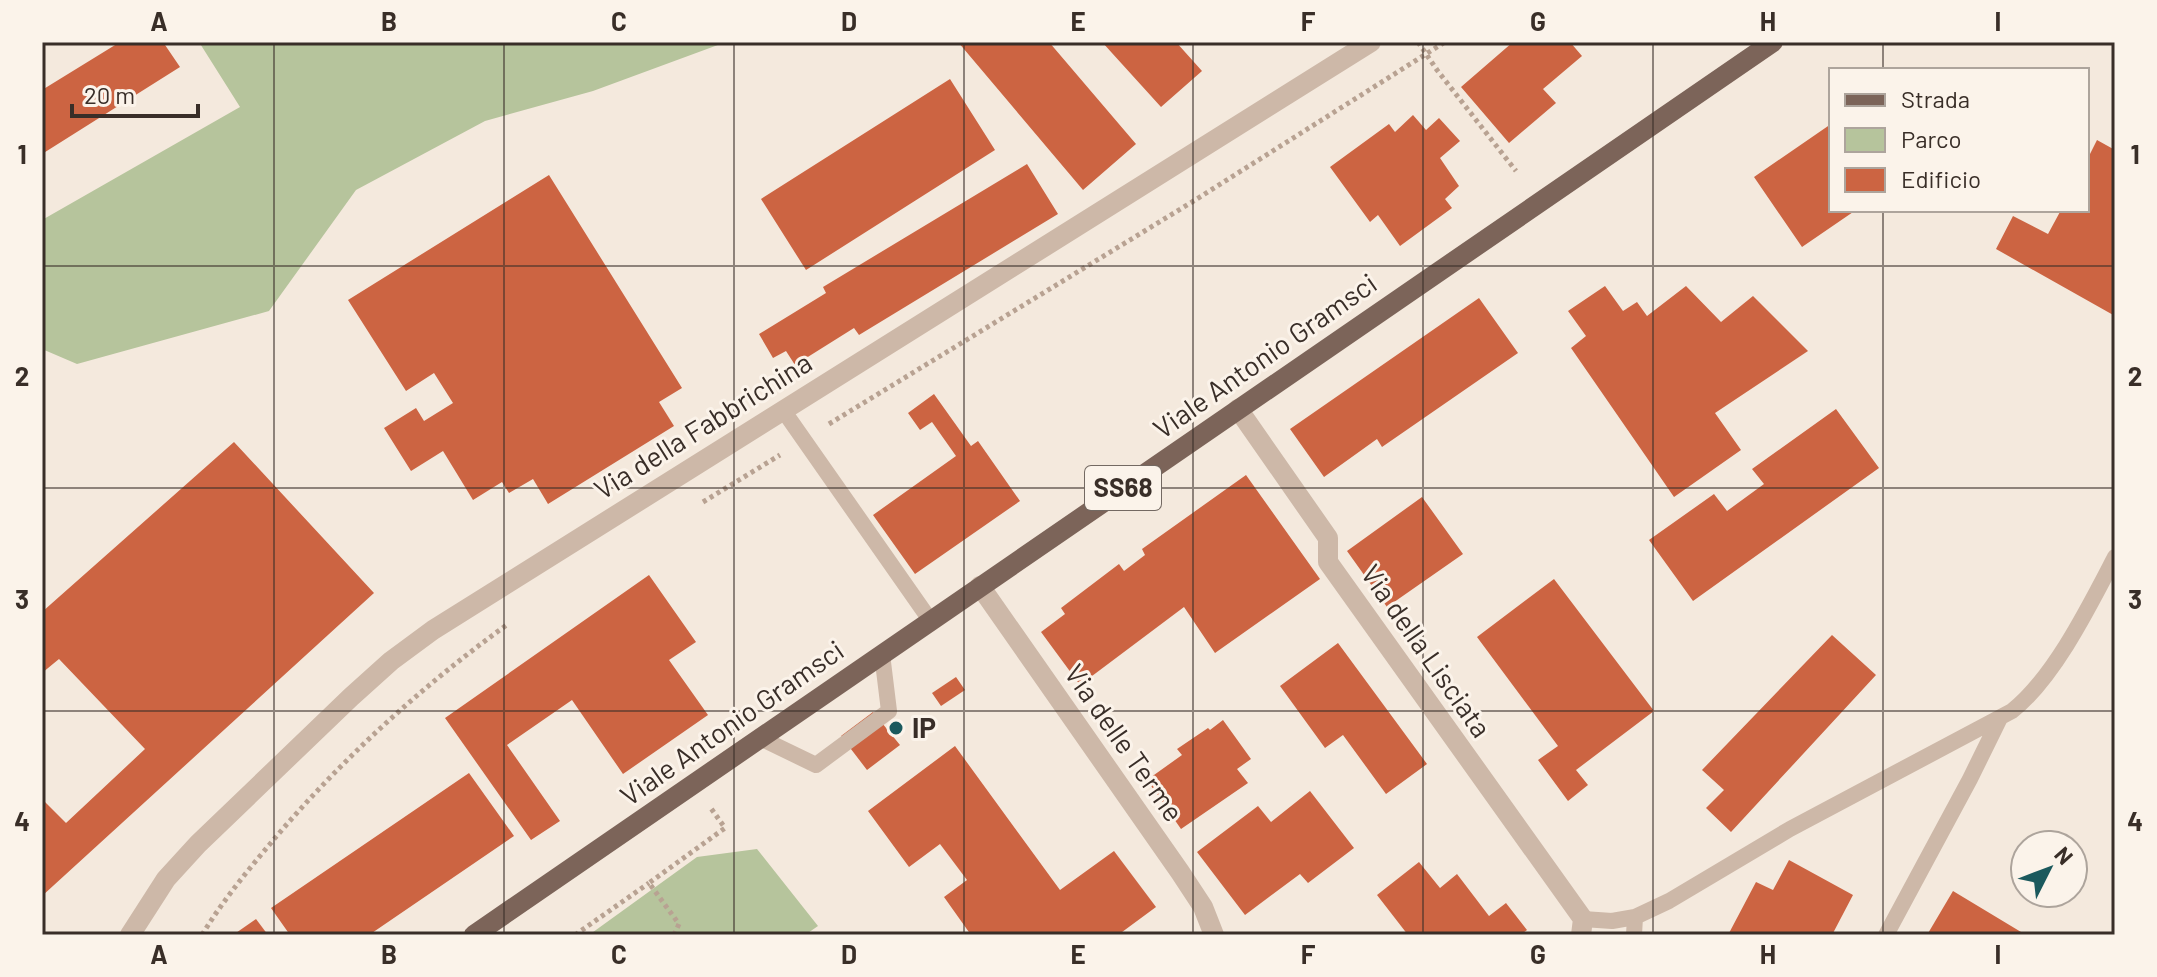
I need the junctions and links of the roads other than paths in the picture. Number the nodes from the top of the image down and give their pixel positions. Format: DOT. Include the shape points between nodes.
graph roads {
  1 [pos="1773,42"];
  2 [pos="1364,44"];
  3 [pos="1238,409"];
  4 [pos="783,410"];
  5 [pos="2115,557"];
  6 [pos="980,586"];
  7 [pos="930,620"];
  8 [pos="882,654"];
  9 [pos="2000,718"];
  10 [pos="760,738"];
  11 [pos="1635,917"];
  12 [pos="1582,927"];
  13 [pos="130,935"];
  14 [pos="474,935"];
  15 [pos="1214,935"];
  16 [pos="1634,935"];
  17 [pos="1886,935"];
  1 -- 3 [label="main road, Viale Antonio Gramsci / SS68"];
  2 -- 4 [label="street, Via della Fabbrichina"];
  3 -- 6 [label="main road, Viale Antonio Gramsci / SS68"];
  3 -- 12 [label="street, Via della Lisciata" via="1328,538 1328,562"];
  4 -- 7 [label="lane"];
  4 -- 13 [label="street, Via della Fabbrichina" via="474,602 391,661 198,844 166,879"];
  5 -- 9 [label="lane" via="2046,675"];
  6 -- 7 [label="main road, Viale Antonio Gramsci / SS68"];
  6 -- 15 [label="street, Via delle Terme" via="1203,907"];
  7 -- 8 [label="main road, Viale Antonio Gramsci / SS68"];
  8 -- 10 [label="main road, Viale Antonio Gramsci / SS68"];
  8 -- 10 [label="lane" via="889,711 816,765"];
  9 -- 11 [label="lane"];
  9 -- 17 [label="lane"];
  10 -- 14 [label="main road, Viale Antonio Gramsci / SS68"];
  11 -- 12 [label="lane"];
  11 -- 16 [label="lane"];
}
